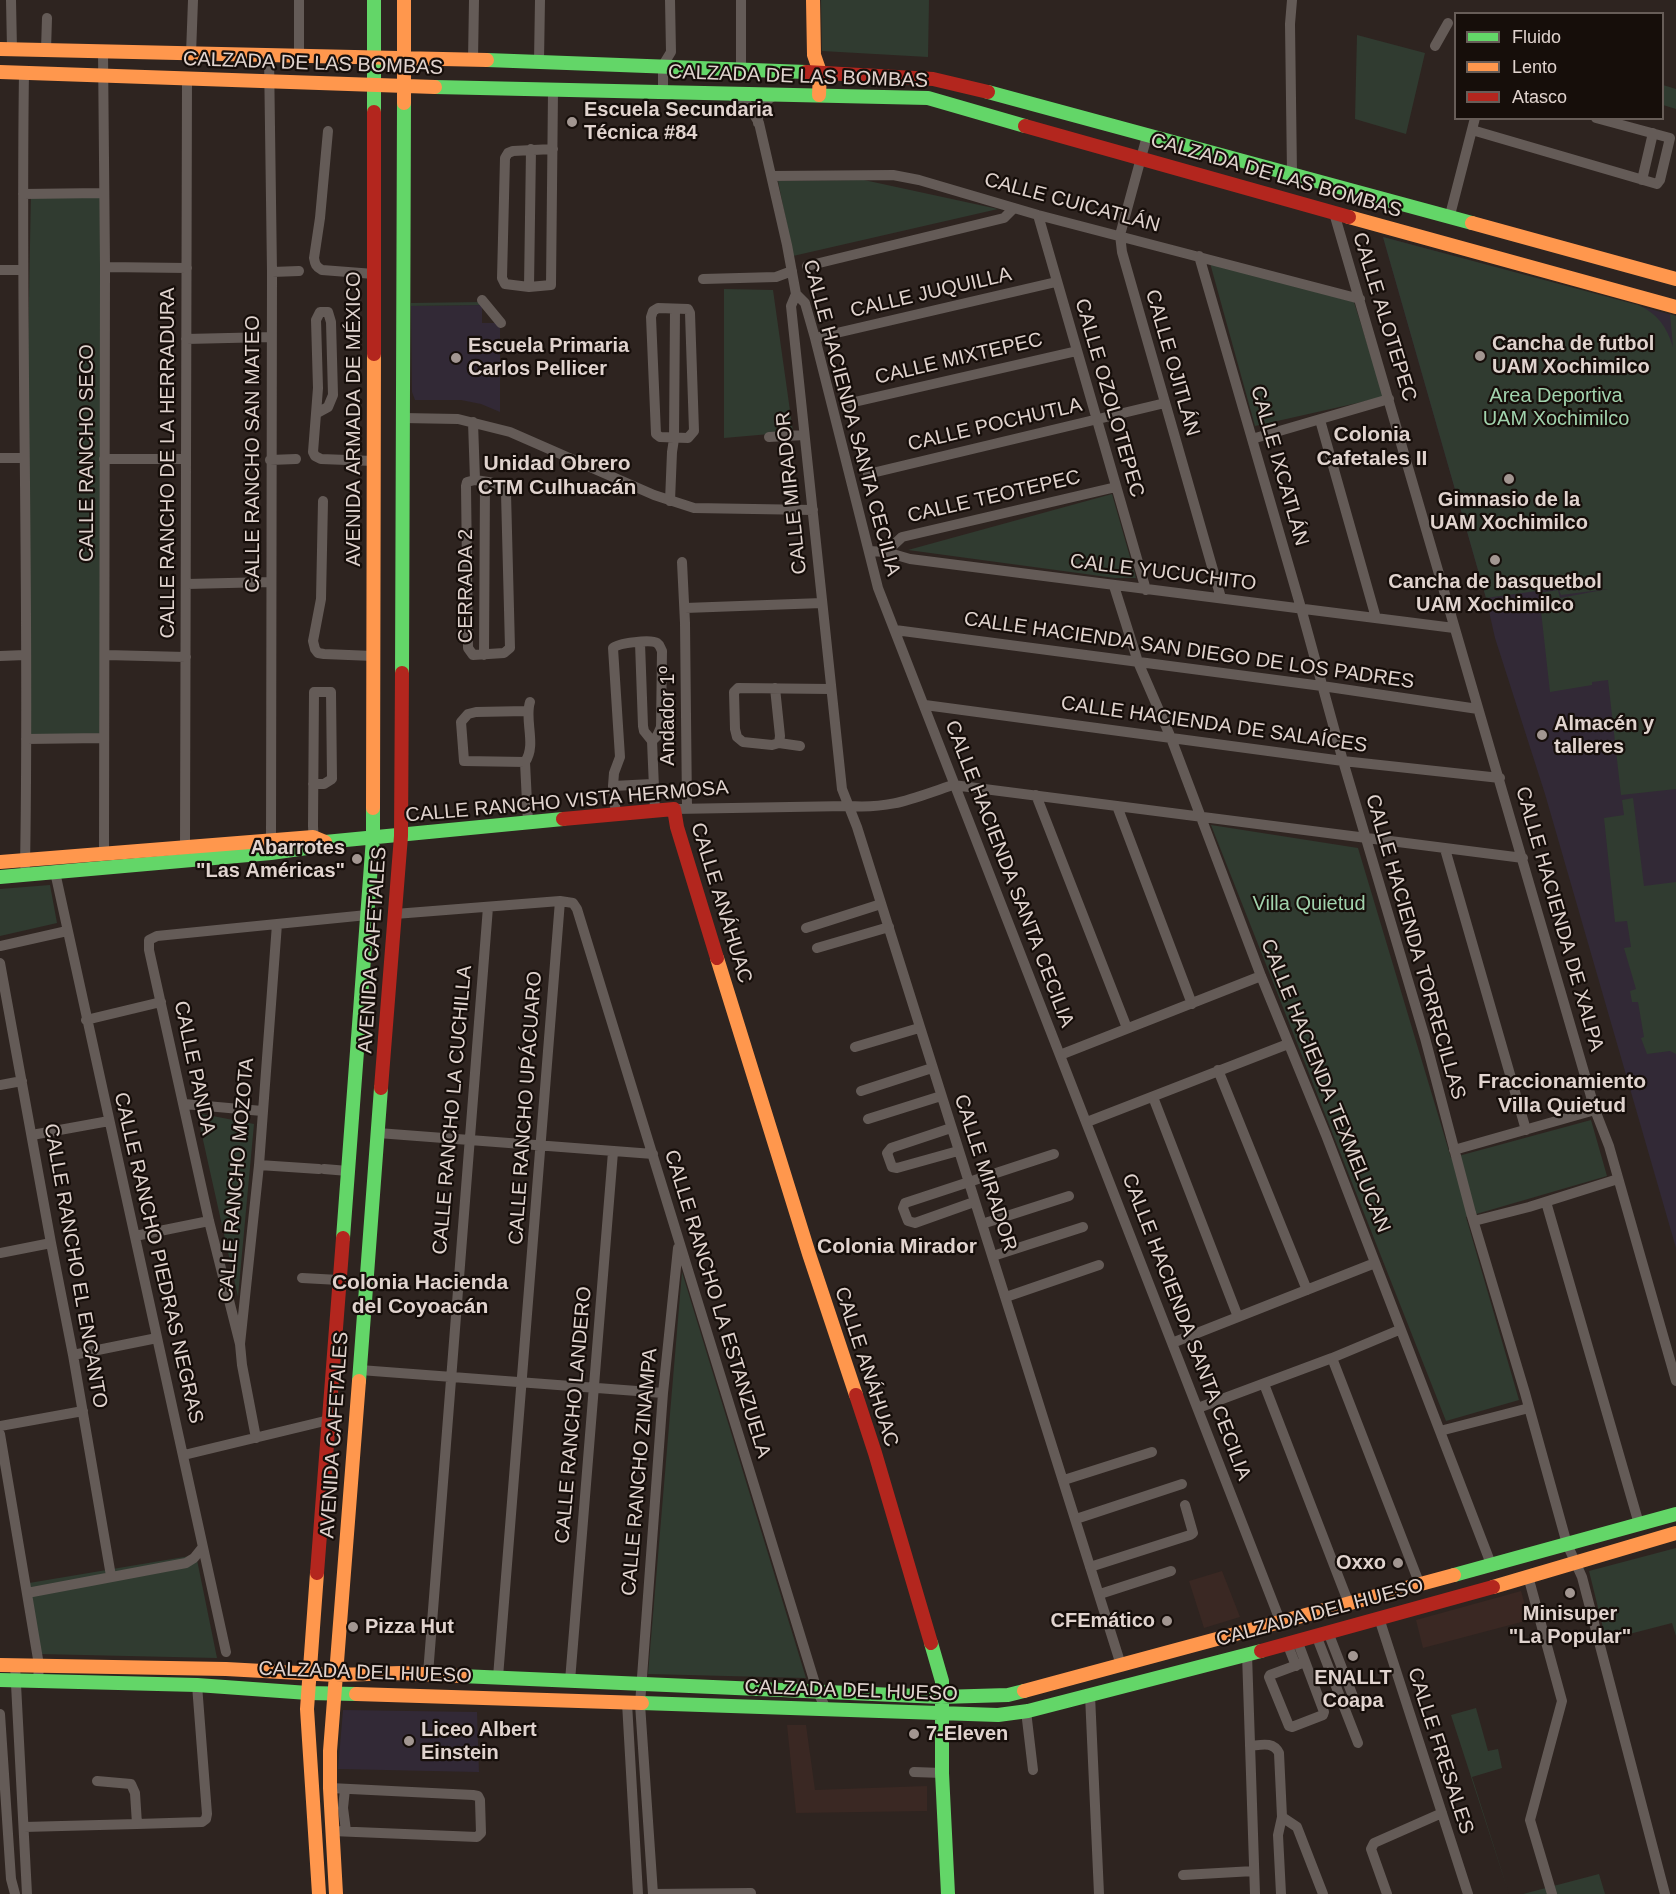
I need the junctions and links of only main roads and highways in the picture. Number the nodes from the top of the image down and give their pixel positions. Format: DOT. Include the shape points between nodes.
graph roads {
  1 [pos="374,0"];
  2 [pos="404,0"];
  3 [pos="813,0"];
  4 [pos="6,49"];
  5 [pos="374,58"];
  6 [pos="404,58"];
  7 [pos="0,72"];
  8 [pos="819,72"];
  9 [pos="886,75"];
  10 [pos="374,85"];
  11 [pos="404,86"];
  12 [pos="819,95"];
  13 [pos="886,96"];
  14 [pos="1676,279"];
  15 [pos="1676,307"];
  16 [pos="680,809"];
  17 [pos="401,836"];
  18 [pos="373,838"];
  19 [pos="271,847"];
  20 [pos="144,851"];
  21 [pos="0,862"];
  22 [pos="144,865"];
  23 [pos="0,877"];
  24 [pos="1676,1514"];
  25 [pos="1676,1533"];
  26 [pos="0,1665"];
  27 [pos="309,1674"];
  28 [pos="336,1675"];
  29 [pos="0,1680"];
  30 [pos="308,1693"];
  31 [pos="334,1694"];
  32 [pos="941,1697"];
  33 [pos="941,1713"];
  34 [pos="319,1894"];
  35 [pos="336,1894"];
  36 [pos="948,1894"];
  1 -- 5 [label="main road, AVENIDA ARMADA DE MÉXICO"];
  2 -- 6 [label="main road"];
  3 -- 8 [label="main road" via="814,55"];
  4 -- 5 [label="main road, CALZADA DE LAS BOMBAS"];
  5 -- 6 [label="main road, CALZADA DE LAS BOMBAS"];
  5 -- 10 [label="main road, AVENIDA ARMADA DE MÉXICO"];
  6 -- 8 [label="main road, CALZADA DE LAS BOMBAS"];
  6 -- 11 [label="main road"];
  7 -- 10 [label="main road, CALZADA DE LAS BOMBAS"];
  8 -- 9 [label="main road, CALZADA DE LAS BOMBAS"];
  8 -- 12 [label="main road"];
  9 -- 13 [label="main road"];
  9 -- 14 [label="main road, CALZADA DE LAS BOMBAS" via="957,84"];
  10 -- 11 [label="main road, CALZADA DE LAS BOMBAS"];
  10 -- 18 [label="main road, AVENIDA ARMADA DE MÉXICO"];
  11 -- 12 [label="main road, CALZADA DE LAS BOMBAS"];
  11 -- 17 [label="main road"];
  12 -- 13 [label="main road, CALZADA DE LAS BOMBAS"];
  13 -- 15 [label="main road, CALZADA DE LAS BOMBAS" via="928,98"];
  16 -- 17 [label="main road, CALLE RANCHO VISTA HERMOSA"];
  16 -- 32 [label="main road, CALLE ANÁHUAC" via="678,827 892,1510 942,1681"];
  17 -- 18 [label="main road, CALLE RANCHO VISTA HERMOSA"];
  17 -- 28 [label="main road, AVENIDA CAFETALES"];
  18 -- 19 [label="main road, CALLE RANCHO VISTA HERMOSA"];
  18 -- 27 [label="main road, AVENIDA CAFETALES"];
  19 -- 20 [label="main road, CALLE RANCHO VISTA HERMOSA"];
  19 -- 22 [label="main road, CALLE RANCHO VISTA HERMOSA"];
  20 -- 21 [label="main road, CALLE RANCHO VISTA HERMOSA"];
  20 -- 22 [label="main road"];
  22 -- 23 [label="main road, CALLE RANCHO VISTA HERMOSA"];
  24 -- 32 [label="main road, CALZADA DEL HUESO" via="1008,1695"];
  25 -- 33 [label="main road, CALZADA DEL HUESO" via="1292,1642 1026,1711 998,1715"];
  26 -- 27 [label="main road, CALZADA DEL HUESO"];
  27 -- 28 [label="main road, CALZADA DEL HUESO"];
  27 -- 30 [label="main road, AVENIDA CAFETALES"];
  28 -- 31 [label="main road, AVENIDA CAFETALES"];
  28 -- 32 [label="main road, CALZADA DEL HUESO" via="428,1674"];
  29 -- 30 [label="main road, CALZADA DEL HUESO" via="197,1685"];
  30 -- 31 [label="main road, CALZADA DEL HUESO"];
  30 -- 34 [label="main road, AVENIDA CAFETALES"];
  31 -- 33 [label="main road, CALZADA DEL HUESO"];
  31 -- 35 [label="main road, AVENIDA CAFETALES" via="330,1751 338,1788 340,1831"];
  32 -- 33 [label="main road, CALLE ANÁHUAC"];
  33 -- 36 [label="main road, CALLE ANÁHUAC"];
}
